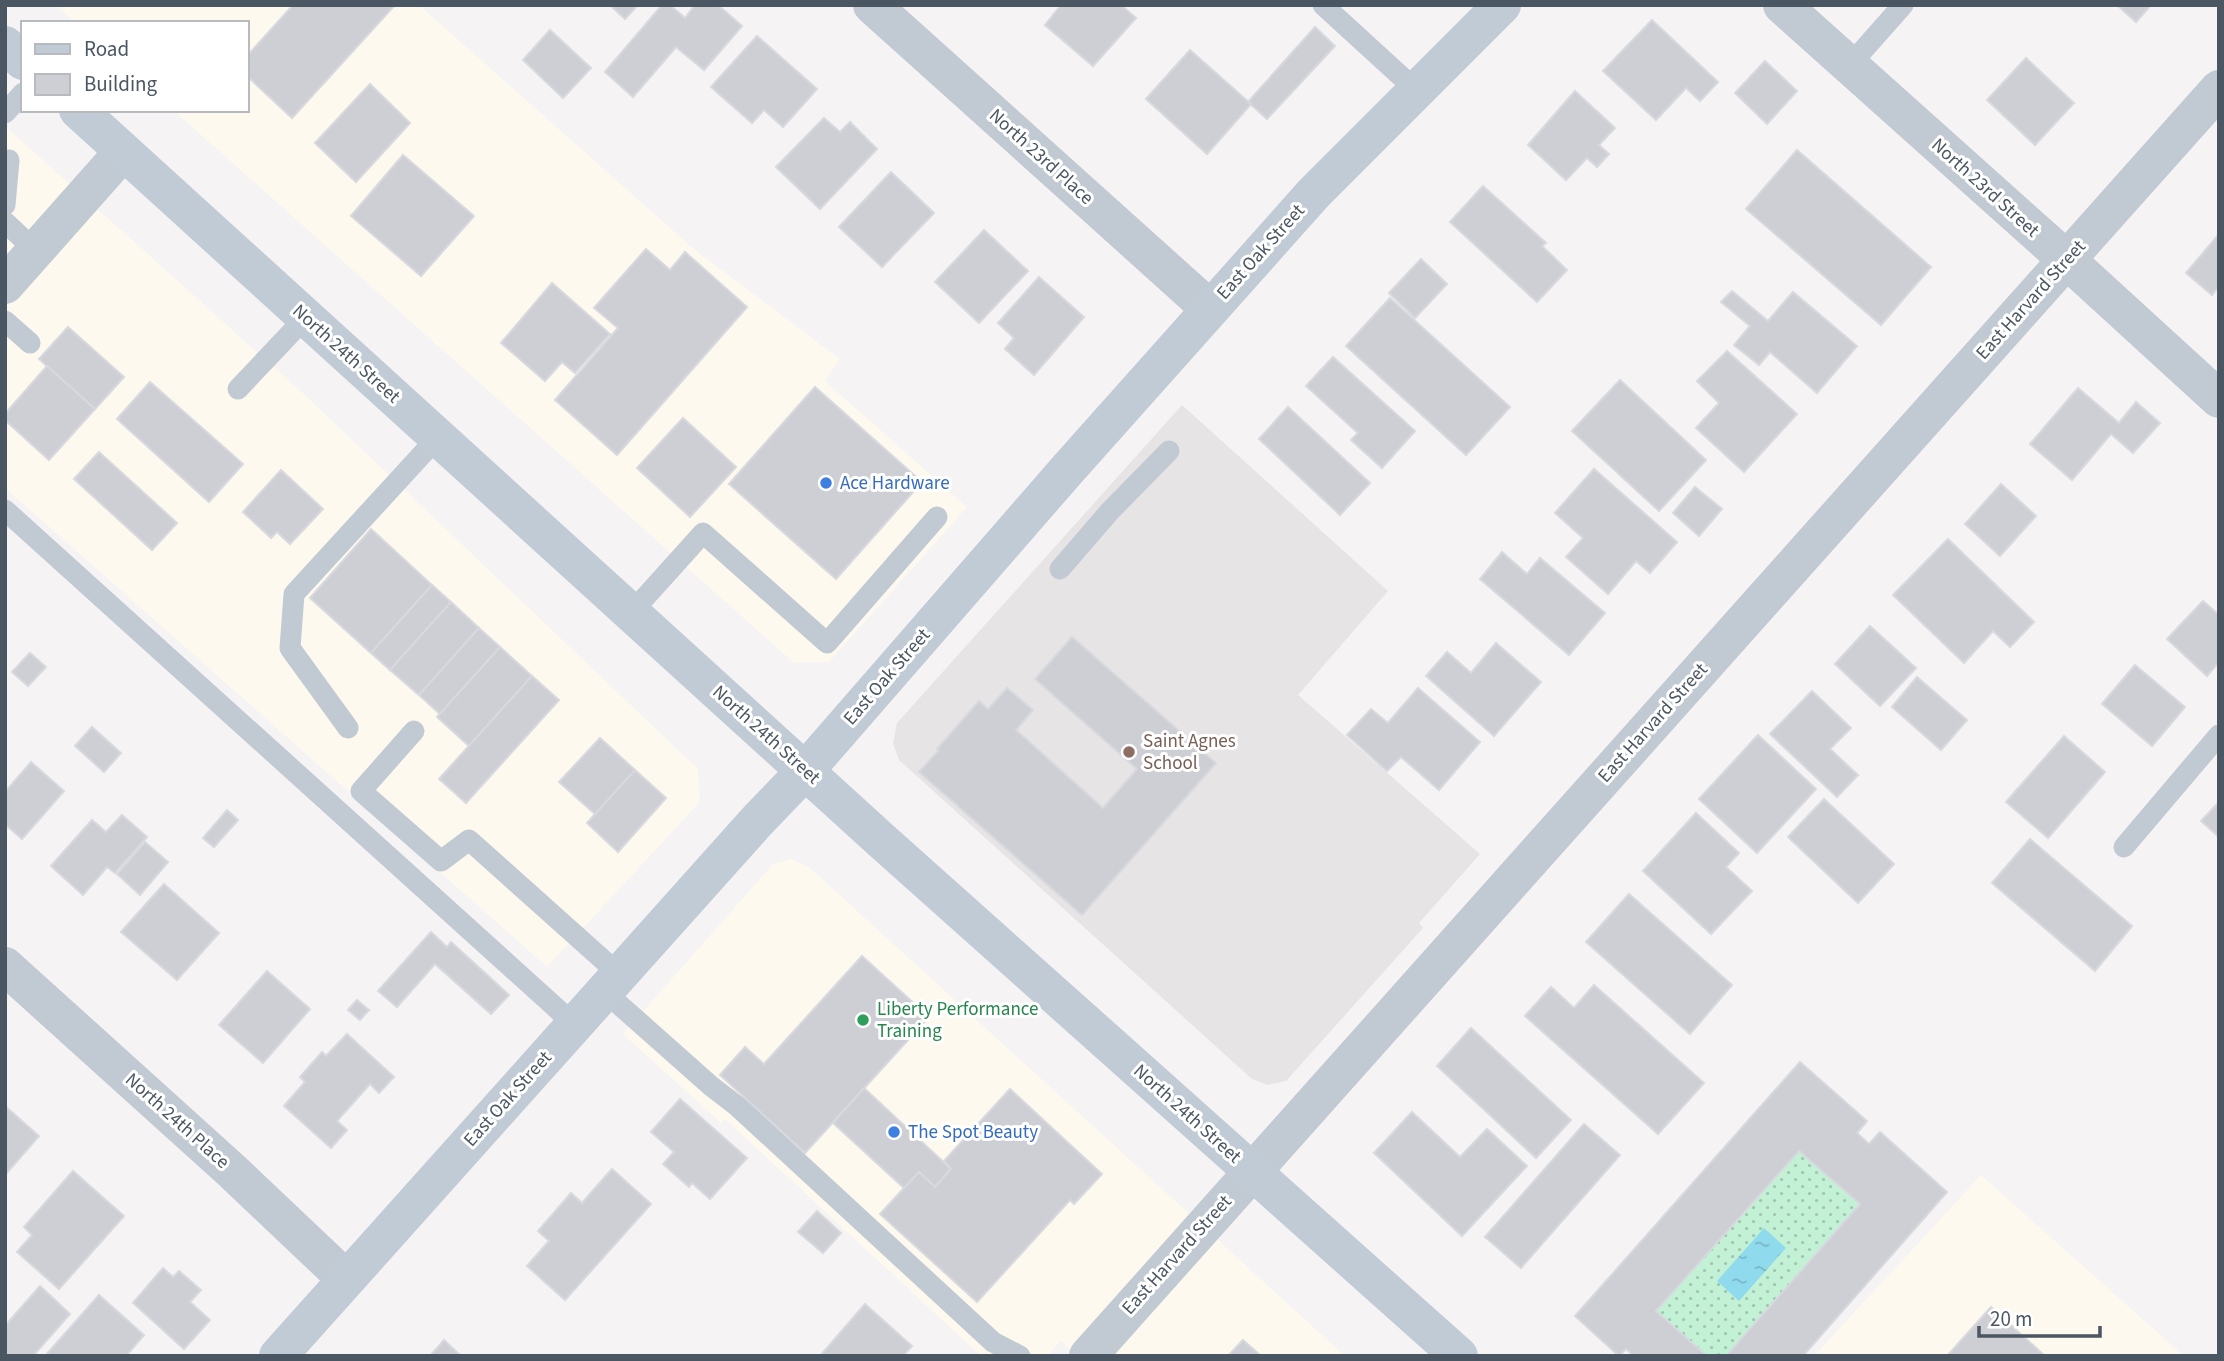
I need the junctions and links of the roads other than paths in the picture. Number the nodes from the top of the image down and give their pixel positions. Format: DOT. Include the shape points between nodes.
graph roads {
  1 [pos="872,5"];
  2 [pos="1323,5"];
  3 [pos="1502,5"];
  4 [pos="1782,5"];
  5 [pos="1903,5"];
  6 [pos="5,45"];
  7 [pos="21,59"];
  8 [pos="1849,66"];
  9 [pos="2219,89"];
  10 [pos="1416,90"];
  11 [pos="21,95"];
  12 [pos="80,112"];
  13 [pos="5,113"];
  14 [pos="123,152"];
  15 [pos="9,160"];
  16 [pos="5,205"];
  17 [pos="5,222"];
  18 [pos="36,251"];
  19 [pos="2067,260"];
  20 [pos="5,285"];
  21 [pos="1210,309"];
  22 [pos="306,317"];
  23 [pos="5,321"];
  24 [pos="30,343"];
  25 [pos="238,389"];
  26 [pos="2219,399"];
  27 [pos="438,437"];
  28 [pos="1169,451"];
  29 [pos="5,510"];
  30 [pos="937,517"];
  31 [pos="1060,569"];
  32 [pos="631,613"];
  33 [pos="348,728"];
  34 [pos="414,731"];
  35 [pos="2219,735"];
  36 [pos="805,771"];
  37 [pos="2124,847"];
  38 [pos="5,966"];
  39 [pos="612,984"];
  40 [pos="575,1025"];
  41 [pos="1251,1171"];
  42 [pos="346,1279"];
  43 [pos="278,1356"];
  44 [pos="1020,1356"];
  45 [pos="1088,1356"];
  46 [pos="1458,1356"];
  1 -- 21 [label="street, North 23rd Place"];
  2 -- 10 [label="lane"];
  3 -- 10 [label="main road, East Oak Street"];
  4 -- 8 [label="street, North 23rd Street"];
  5 -- 8 [label="lane"];
  6 -- 7 [label="main road"];
  8 -- 19 [label="street, North 23rd Street"];
  9 -- 19 [label="street, East Harvard Street"];
  10 -- 21 [label="main road, East Oak Street" via="1314,193"];
  11 -- 13 [label="lane"];
  12 -- 14 [label="main road, North 24th Street"];
  14 -- 18 [label="street"];
  14 -- 22 [label="main road, North 24th Street"];
  15 -- 16 [label="lane"];
  17 -- 18 [label="lane"];
  18 -- 20 [label="street"];
  19 -- 26 [label="street, North 23rd Street"];
  19 -- 41 [label="street, East Harvard Street"];
  21 -- 36 [label="main road, East Oak Street"];
  22 -- 25 [label="lane"];
  22 -- 27 [label="main road, North 24th Street"];
  23 -- 24 [label="lane"];
  27 -- 32 [label="main road, North 24th Street"];
  27 -- 33 [label="lane" via="294,594 290,648"];
  28 -- 31 [label="lane"];
  29 -- 40 [label="lane"];
  30 -- 32 [label="lane" via="827,643 703,533"];
  32 -- 36 [label="main road, North 24th Street"];
  34 -- 39 [label="lane" via="361,791 441,860 469,840"];
  35 -- 37 [label="lane"];
  36 -- 39 [label="main road, East Oak Street"];
  36 -- 41 [label="main road, North 24th Street"];
  38 -- 42 [label="street, North 24th Place"];
  39 -- 40 [label="main road, East Oak Street"];
  39 -- 44 [label="lane" via="711,1087 993,1342"];
  40 -- 42 [label="main road, East Oak Street"];
  41 -- 45 [label="street, East Harvard Street"];
  41 -- 46 [label="main road, North 24th Street"];
  42 -- 43 [label="main road, East Oak Street"];
}
